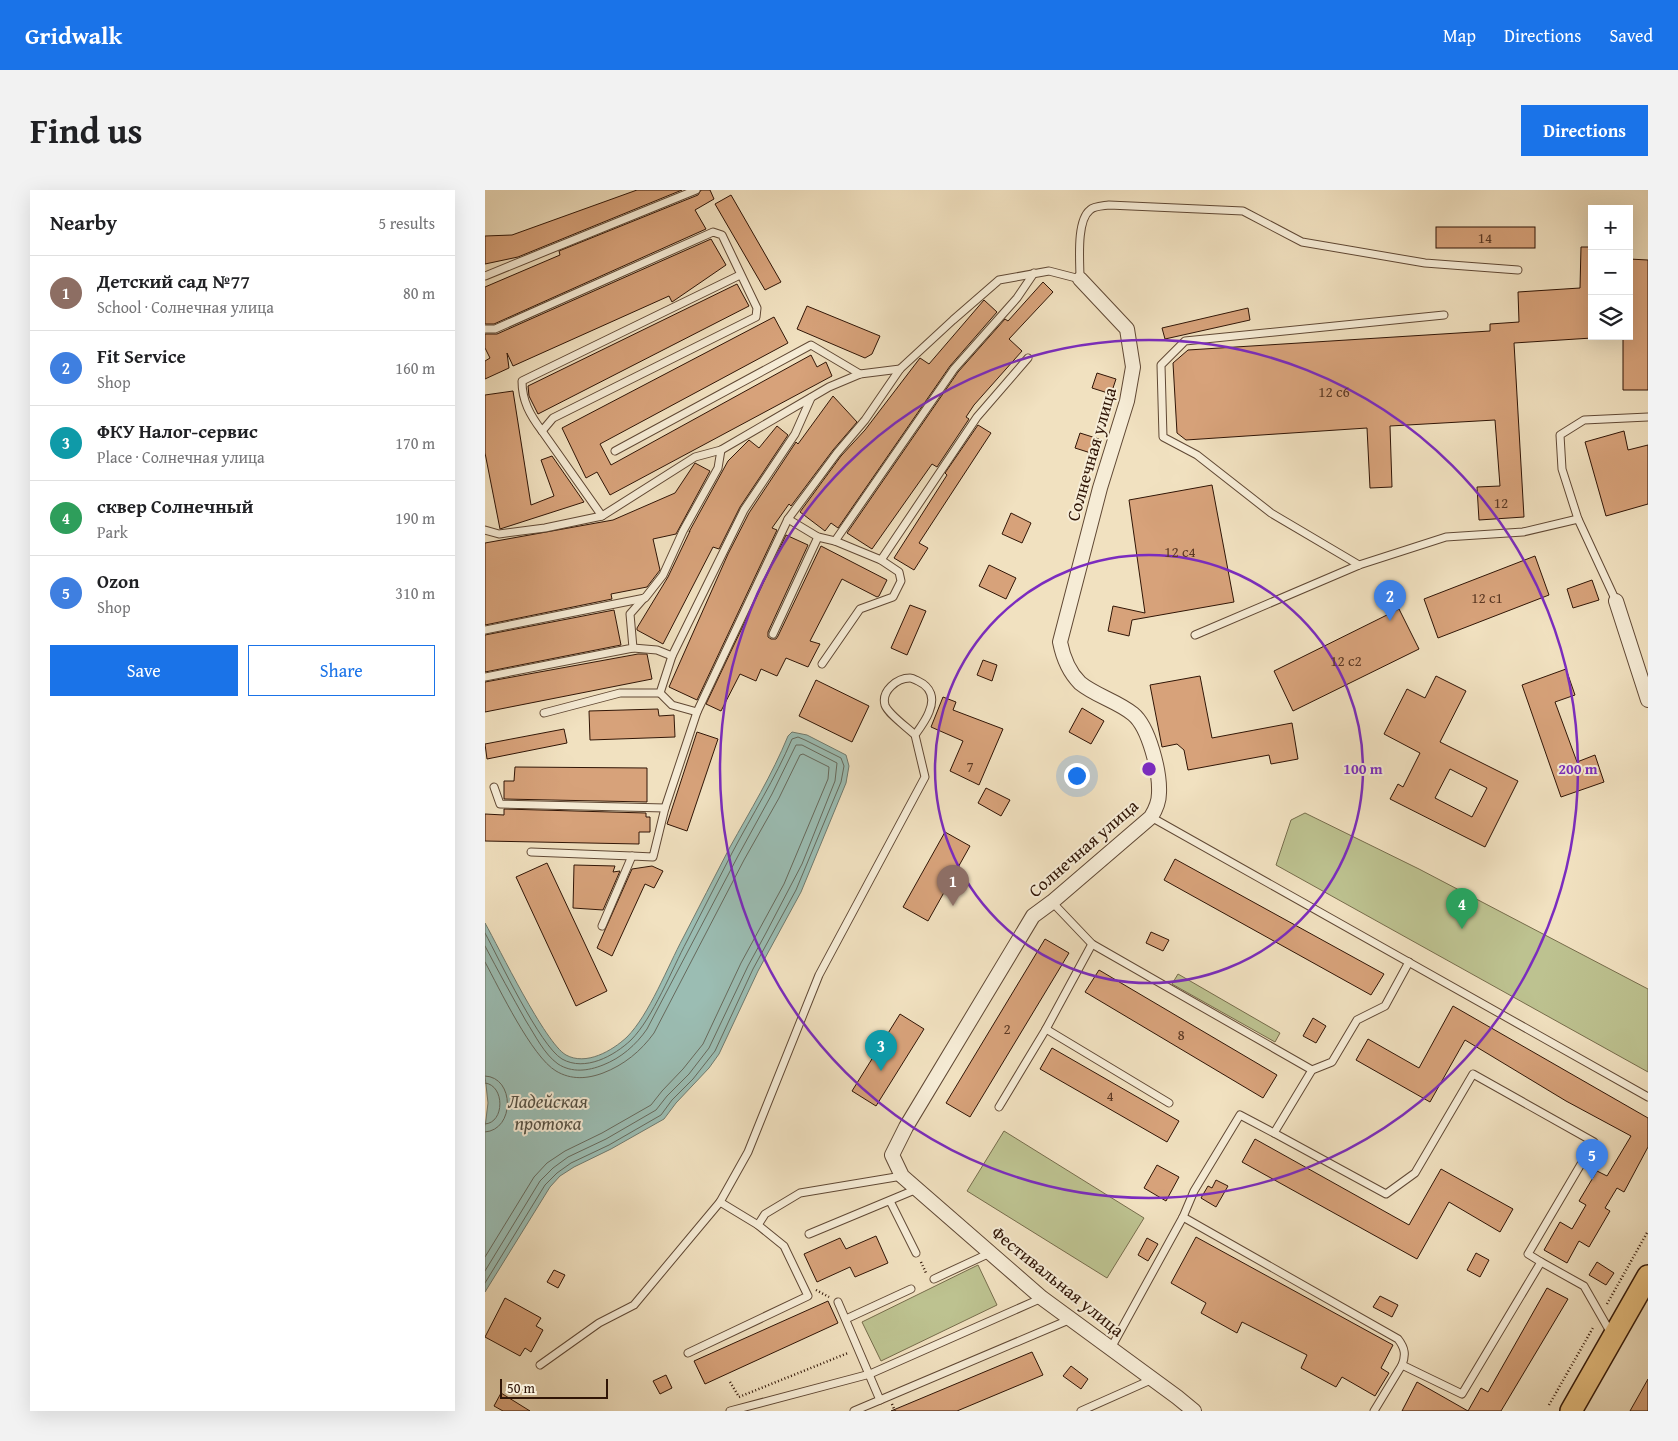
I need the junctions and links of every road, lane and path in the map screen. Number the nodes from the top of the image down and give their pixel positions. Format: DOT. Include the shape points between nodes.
graph roads {
  1 [pos="696,190"];
  2 [pos="1518,270"];
  3 [pos="1034,273"];
  4 [pos="740,275"];
  5 [pos="485,276"];
  6 [pos="1080,278"];
  7 [pos="1445,315"];
  8 [pos="485,329"];
  9 [pos="1027,358"];
  10 [pos="900,370"];
  11 [pos="860,374"];
  12 [pos="811,398"];
  13 [pos="1648,417"];
  14 [pos="542,431"];
  15 [pos="721,450"];
  16 [pos="615,451"];
  17 [pos="602,516"];
  18 [pos="788,519"];
  19 [pos="1578,519"];
  20 [pos="485,530"];
  21 [pos="818,537"];
  22 [pos="835,541"];
  23 [pos="881,560"];
  24 [pos="1359,565"];
  25 [pos="645,598"];
  26 [pos="1616,601"];
  27 [pos="485,630"];
  28 [pos="773,634"];
  29 [pos="1195,635"];
  30 [pos="633,648"];
  31 [pos="673,656"];
  32 [pos="822,664"];
  33 [pos="485,677"];
  34 [pos="660,693"];
  35 [pos="1648,700"];
  36 [pos="697,712"];
  37 [pos="544,713"];
  38 [pos="915,735"];
  39 [pos="495,787"];
  40 [pos="665,808"];
  41 [pos="1151,818"];
  42 [pos="531,852"];
  43 [pos="632,856"];
  44 [pos="1052,902"];
  45 [pos="602,926"];
  46 [pos="1093,944"];
  47 [pos="1409,962"];
  48 [pos="1046,1029"];
  49 [pos="1312,1070"];
  50 [pos="1648,1097"];
  51 [pos="1169,1103"];
  52 [pos="999,1107"];
  53 [pos="1274,1133"];
  54 [pos="902,1176"];
  55 [pos="918,1189"];
  56 [pos="890,1201"];
  57 [pos="720,1202"];
  58 [pos="1183,1216"];
  59 [pos="758,1225"];
  60 [pos="809,1234"];
  61 [pos="916,1252"];
  62 [pos="990,1253"];
  63 [pos="1541,1262"];
  64 [pos="1648,1276"];
  65 [pos="934,1279"];
  66 [pos="814,1287"];
  67 [pos="911,1289"];
  68 [pos="1042,1298"];
  69 [pos="839,1302"];
  70 [pos="846,1319"];
  71 [pos="1071,1319"];
  72 [pos="1613,1336"];
  73 [pos="859,1348"];
  74 [pos="1111,1348"];
  75 [pos="688,1353"];
  76 [pos="540,1365"];
  77 [pos="1402,1365"];
  78 [pos="870,1374"];
  79 [pos="1153,1379"];
  80 [pos="730,1382"];
  81 [pos="880,1400"];
  82 [pos="730,1411"];
  83 [pos="854,1411"];
  84 [pos="1081,1411"];
  85 [pos="1194,1411"];
  86 [pos="1374,1411"];
  87 [pos="1571,1411"];
  1 -- 5 [label="lane"];
  2 -- 6 [label="lane" via="1425,263 1302,242 1243,211 1109,205 1091,209 1084,216 1080,239"];
  3 -- 6 [label="lane" via="1049,271"];
  3 -- 10 [label="lane" via="999,280"];
  3 -- 22 [label="lane" via="1017,298 954,370"];
  4 -- 8 [label="lane" via="722,235 713,232 495,329"];
  4 -- 14 [label="lane" via="757,308 756,316 553,418"];
  4 -- 14 [label="lane" via="522,381 522,394"];
  6 -- 41 [label="street, Солнечная улица" via="1127,329 1133,367 1127,400 1099,488 1060,642 1074,677 1080,683 1125,708 1142,722 1159,782 1157,806"];
  7 -- 24 [label="lane" via="1185,341 1161,365 1163,437 1197,455 1271,513"];
  9 -- 23 [label="lane" via="977,417"];
  10 -- 11 [label="lane"];
  10 -- 18 [label="lane"];
  11 -- 12 [label="lane"];
  11 -- 16 [label="lane" via="811,345"];
  12 -- 15 [label="lane"];
  12 -- 31 [label="lane" via="795,434 744,510"];
  13 -- 19 [label="lane" via="1584,420 1560,435 1562,470"];
  14 -- 17 [label="lane"];
  15 -- 17 [label="lane" via="695,457"];
  15 -- 25 [label="lane" via="717,468 663,576"];
  17 -- 20 [label="lane" via="499,534"];
  18 -- 21 [label="lane"];
  18 -- 36 [label="lane"];
  19 -- 24 [label="lane" via="1523,532 1446,536"];
  19 -- 26 [label="lane"];
  21 -- 22 [label="lane"];
  21 -- 28 [label="lane"];
  22 -- 23 [label="lane"];
  23 -- 32 [label="lane" via="899,572 901,581 893,597 859,609"];
  24 -- 29 [label="lane"];
  25 -- 27 [label="lane"];
  25 -- 30 [label="lane" via="630,614"];
  26 -- 35 [label="street"];
  30 -- 31 [label="lane" via="657,650"];
  30 -- 33 [label="lane"];
  31 -- 34 [label="lane"];
  34 -- 36 [label="lane" via="672,705"];
  34 -- 37 [label="lane" via="619,693"];
  36 -- 40 [label="lane"];
  38 -- 38 [label="lane" via="930,712 932,698 924,684 911,678 897,682 888,690 884,700 886,708"];
  38 -- 57 [label="lane" via="925,777 819,976 748,1152"];
  39 -- 40 [label="lane" via="500,804"];
  40 -- 43 [label="lane" via="653,857"];
  41 -- 44 [label="street, Солнечная улица"];
  41 -- 47 [label="lane"];
  42 -- 43 [label="lane"];
  43 -- 45 [label="lane"];
  44 -- 46 [label="lane"];
  44 -- 54 [label="street, Солнечная улица" via="1033,916 906,1128 892,1155"];
  46 -- 48 [label="lane"];
  46 -- 49 [label="lane"];
  47 -- 49 [label="lane" via="1385,1006 1357,1020 1332,1062"];
  47 -- 50 [label="lane"];
  48 -- 51 [label="lane"];
  48 -- 52 [label="lane"];
  49 -- 53 [label="lane"];
  53 -- 58 [label="lane" via="1240,1115 1194,1191"];
  53 -- 63 [label="lane" via="1386,1194 1415,1173 1473,1074 1594,1142 1528,1254"];
  54 -- 55 [label="street, Фестивальная улица"];
  54 -- 59 [label="lane" via="799,1193 765,1214"];
  55 -- 56 [label="lane"];
  55 -- 62 [label="street, Фестивальная улица"];
  56 -- 60 [label="lane"];
  56 -- 61 [label="lane"];
  57 -- 59 [label="lane"];
  57 -- 76 [label="lane" via="634,1305 599,1323"];
  58 -- 74 [label="lane"];
  58 -- 77 [label="lane" via="1399,1339 1405,1356"];
  59 -- 75 [label="lane" via="784,1246 808,1296"];
  61 -- 65 [label="path" via="930,1281"];
  62 -- 65 [label="lane"];
  62 -- 68 [label="street, Фестивальная улица"];
  63 -- 72 [label="lane" via="1584,1286"];
  63 -- 77 [label="lane" via="1462,1394"];
  64 -- 72 [label="main road"];
  66 -- 69 [label="path"];
  67 -- 70 [label="lane"];
  68 -- 71 [label="street, Фестивальная улица"];
  68 -- 78 [label="lane"];
  69 -- 70 [label="lane"];
  70 -- 73 [label="lane"];
  71 -- 74 [label="street, Фестивальная улица"];
  71 -- 81 [label="lane"];
  72 -- 87 [label="main road"];
  73 -- 78 [label="lane"];
  73 -- 80 [label="path" via="739,1397"];
  74 -- 79 [label="street, Фестивальная улица"];
  77 -- 86 [label="lane"];
  78 -- 81 [label="lane"];
  78 -- 82 [label="lane"];
  79 -- 84 [label="lane"];
  79 -- 85 [label="street, Фестивальная улица"];
  81 -- 83 [label="lane"];
}
